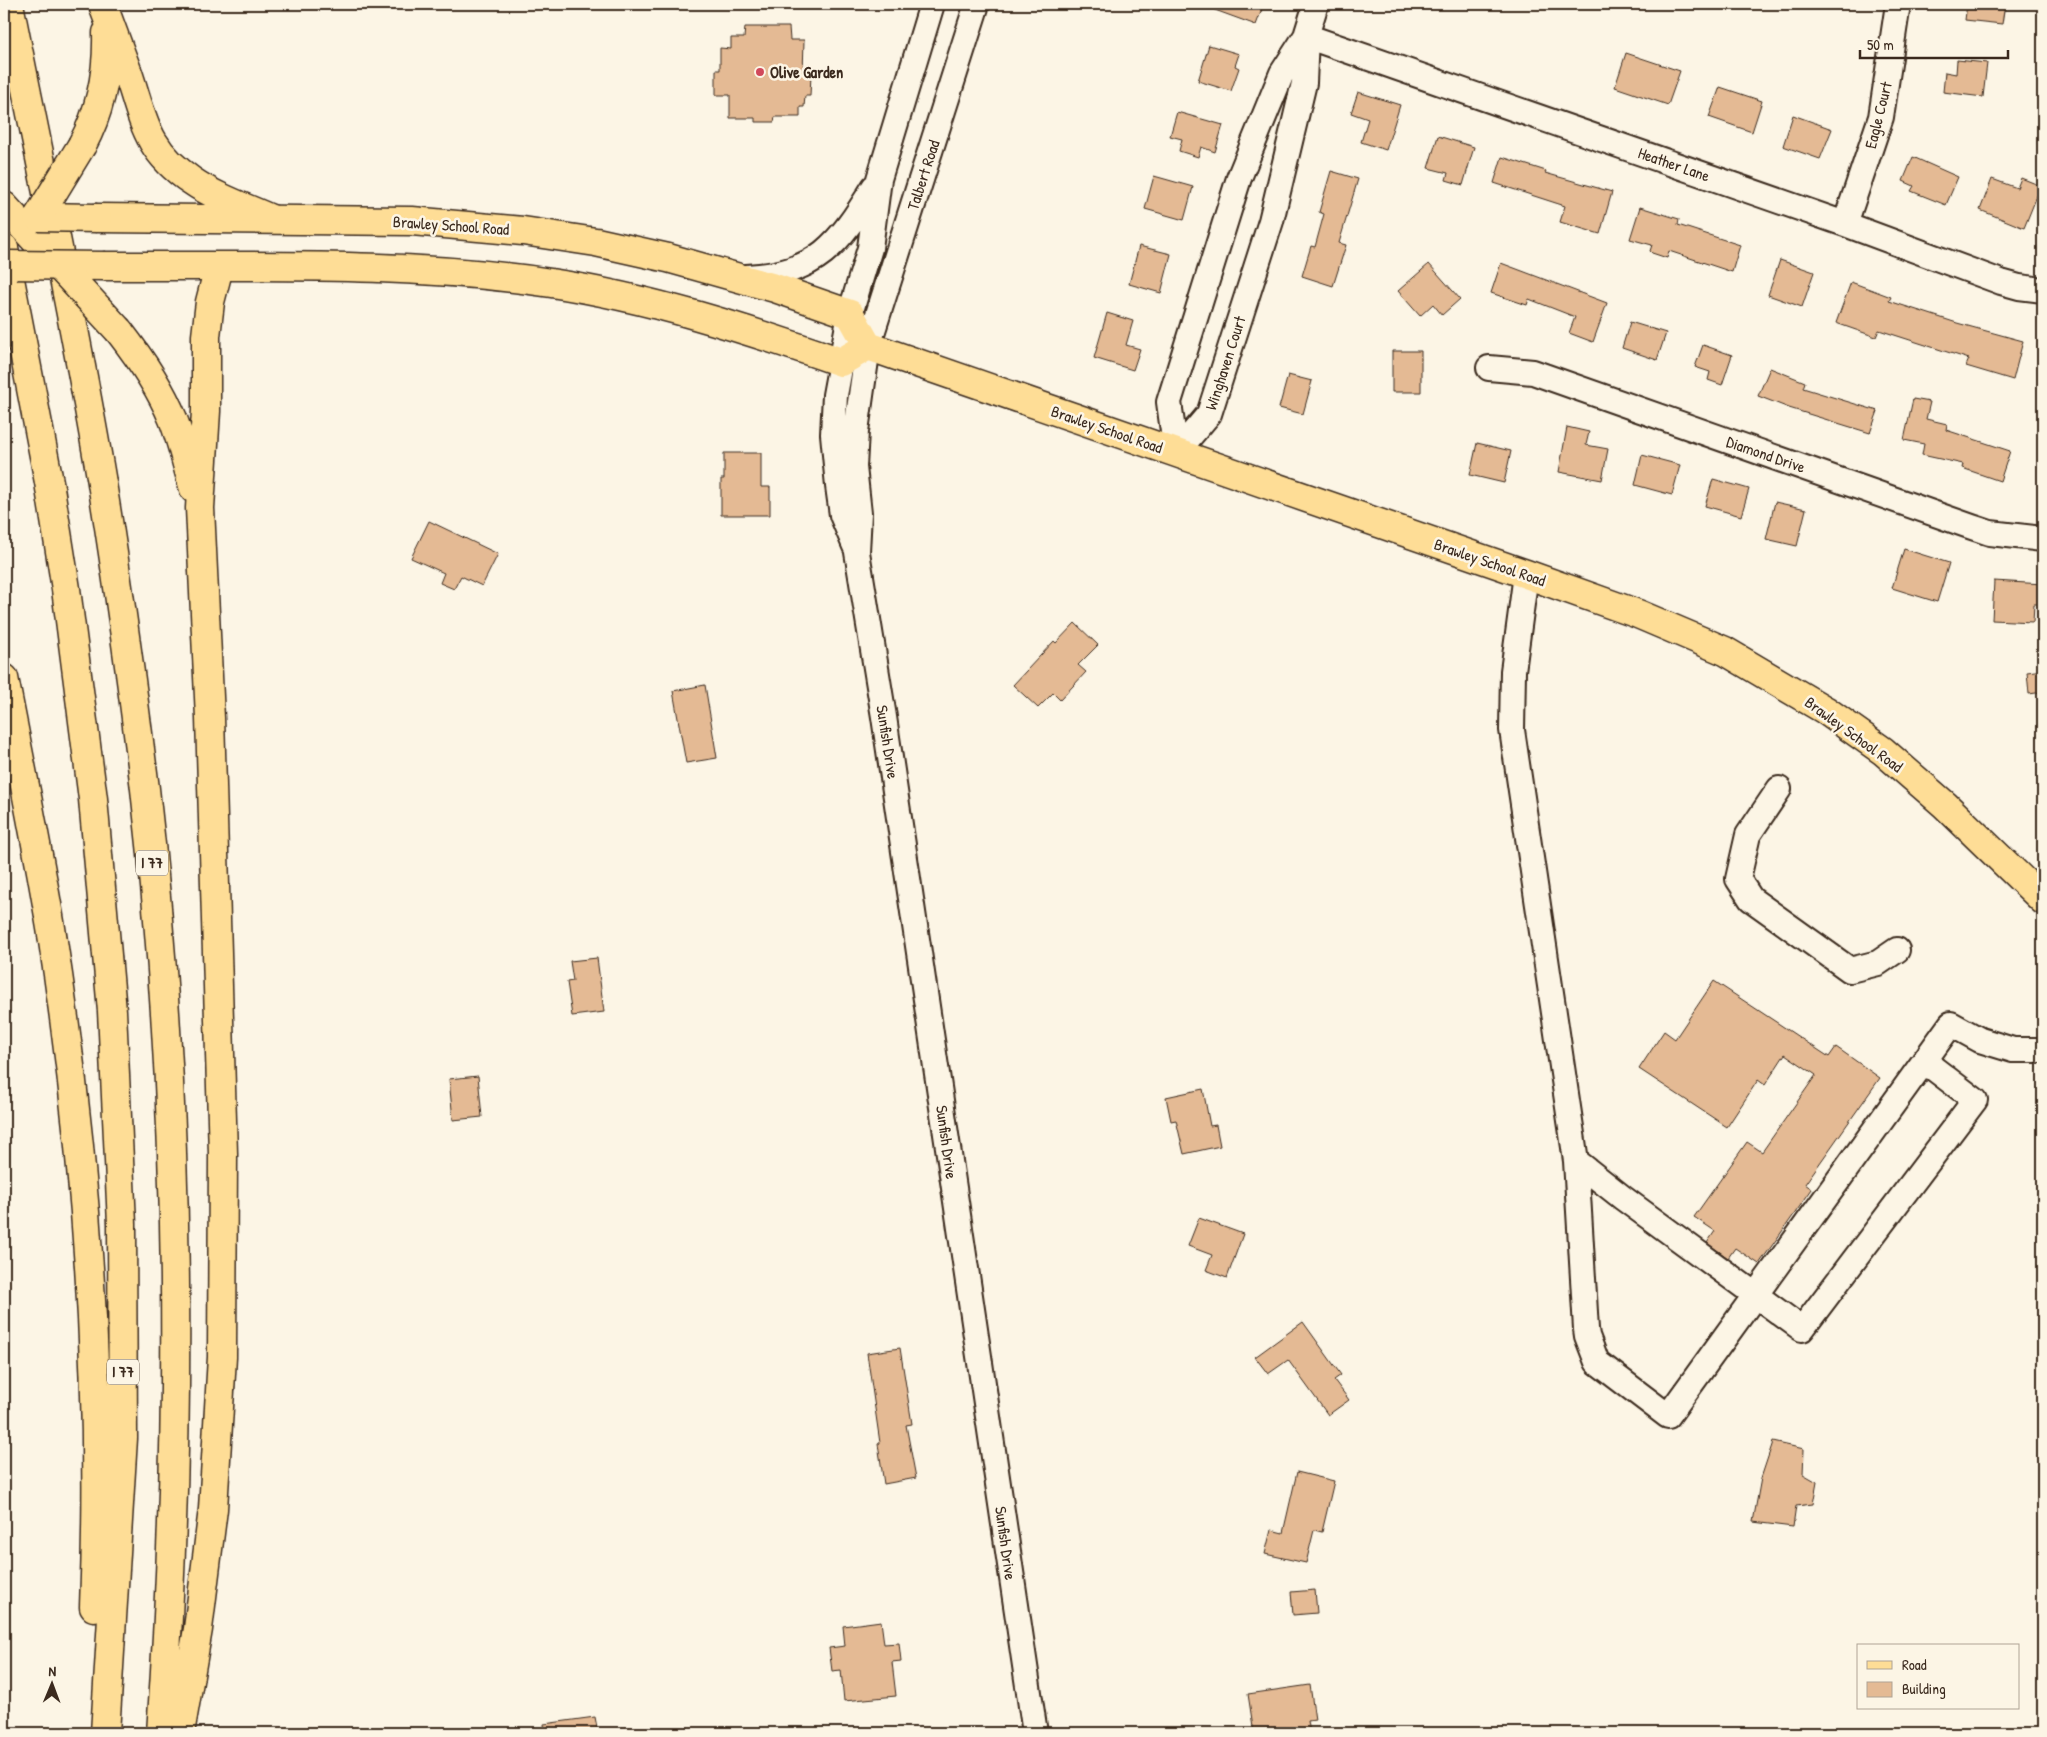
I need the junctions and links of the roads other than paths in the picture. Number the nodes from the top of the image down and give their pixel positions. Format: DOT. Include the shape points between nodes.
graph roads {
  1 [pos="8,4"];
  2 [pos="932,4"];
  3 [pos="972,4"];
  4 [pos="977,4"];
  5 [pos="1316,4"];
  6 [pos="1898,4"];
  7 [pos="104,6"];
  8 [pos="968,32"];
  9 [pos="1306,36"];
  10 [pos="879,179"];
  11 [pos="18,218"];
  12 [pos="270,219"];
  13 [pos="1845,224"];
  14 [pos="5,263"];
  15 [pos="60,266"];
  16 [pos="220,267"];
  17 [pos="740,277"];
  18 [pos="2043,290"];
  19 [pos="850,314"];
  20 [pos="868,346"];
  21 [pos="841,362"];
  22 [pos="1489,368"];
  23 [pos="1176,453"];
  24 [pos="200,508"];
  25 [pos="2043,539"];
  26 [pos="857,552"];
  27 [pos="1526,574"];
  28 [pos="4,678"];
  29 [pos="1779,788"];
  30 [pos="2043,900"];
  31 [pos="1897,950"];
  32 [pos="2043,1050"];
  33 [pos="1924,1061"];
  34 [pos="1576,1161"];
  35 [pos="1756,1294"];
  36 [pos="91,1733"];
  37 [pos="105,1733"];
  38 [pos="161,1733"];
  39 [pos="180,1733"];
  40 [pos="1035,1733"];
  1 -- 38 [label="main road, I 77" via="100,473 133,696 156,900 170,1125 175,1331 172,1547"];
  2 -- 10 [label="street"];
  3 -- 8 [label="street"];
  4 -- 8 [label="street, Talbert Road"];
  5 -- 9 [label="street, Winghaven Court"];
  6 -- 13 [label="street, Eagle Court" via="1881,117"];
  7 -- 11 [label="main road, bridge" via="107,69 98,110 82,145"];
  7 -- 12 [label="main road" via="146,132 157,150 193,182"];
  8 -- 20 [label="street, Talbert Road"];
  9 -- 13 [label="street, Heather Lane"];
  9 -- 23 [label="street, Winghaven Court" via="1304,83 1271,221 1209,414"];
  9 -- 23 [label="street, Winghaven Court" via="1282,72 1239,178 1169,402"];
  10 -- 17 [label="street" via="853,221 823,253 784,273"];
  10 -- 19 [label="street" via="870,248"];
  11 -- 12 [label="main road, Brawley School Road, bridge"];
  11 -- 14 [label="main road"];
  11 -- 15 [label="main road"];
  12 -- 17 [label="main road, Brawley School Road" via="412,220 523,231 632,250"];
  13 -- 18 [label="street, Heather Lane" via="2000,282"];
  14 -- 15 [label="main road, bridge"];
  14 -- 37 [label="main road, I 77" via="67,598 93,799 111,1001 122,1224 123,1438"];
  15 -- 16 [label="main road, bridge"];
  15 -- 24 [label="main road, bridge" via="119,330 148,372 172,419"];
  16 -- 21 [label="main road" via="410,269 552,284 701,316"];
  16 -- 24 [label="main road" via="210,302 206,336 206,410"];
  17 -- 19 [label="main road, Brawley School Road"];
  19 -- 20 [label="main road"];
  19 -- 21 [label="street, Sunfish Drive"];
  20 -- 21 [label="main road"];
  20 -- 23 [label="main road, Brawley School Road"];
  20 -- 26 [label="street, Sunfish Drive" via="854,449 859,514"];
  21 -- 26 [label="street, Sunfish Drive" via="833,412 835,460 842,516"];
  22 -- 25 [label="street, Diamond Drive" via="1532,372 1990,533"];
  23 -- 27 [label="main road, Brawley School Road"];
  24 -- 39 [label="main road" via="210,718 223,1154 222,1348 211,1528"];
  26 -- 40 [label="street, Sunfish Drive"];
  27 -- 30 [label="main road, Brawley School Road" via="1638,614 1725,651 1825,710 1883,751 1945,805"];
  27 -- 34 [label="street" via="1513,671 1512,730"];
  28 -- 36 [label="main road" via="51,928 80,1158 95,1388 98,1520"];
  29 -- 31 [label="street" via="1748,835 1738,879 1751,899 1850,970 1878,963"];
  32 -- 33 [label="street" via="2013,1050 1980,1040 1951,1024"];
  33 -- 35 [label="street"];
  33 -- 35 [label="street" via="1975,1100 1802,1328"];
  34 -- 35 [label="street"];
  34 -- 35 [label="street" via="1587,1336 1597,1362 1668,1416"];
}
